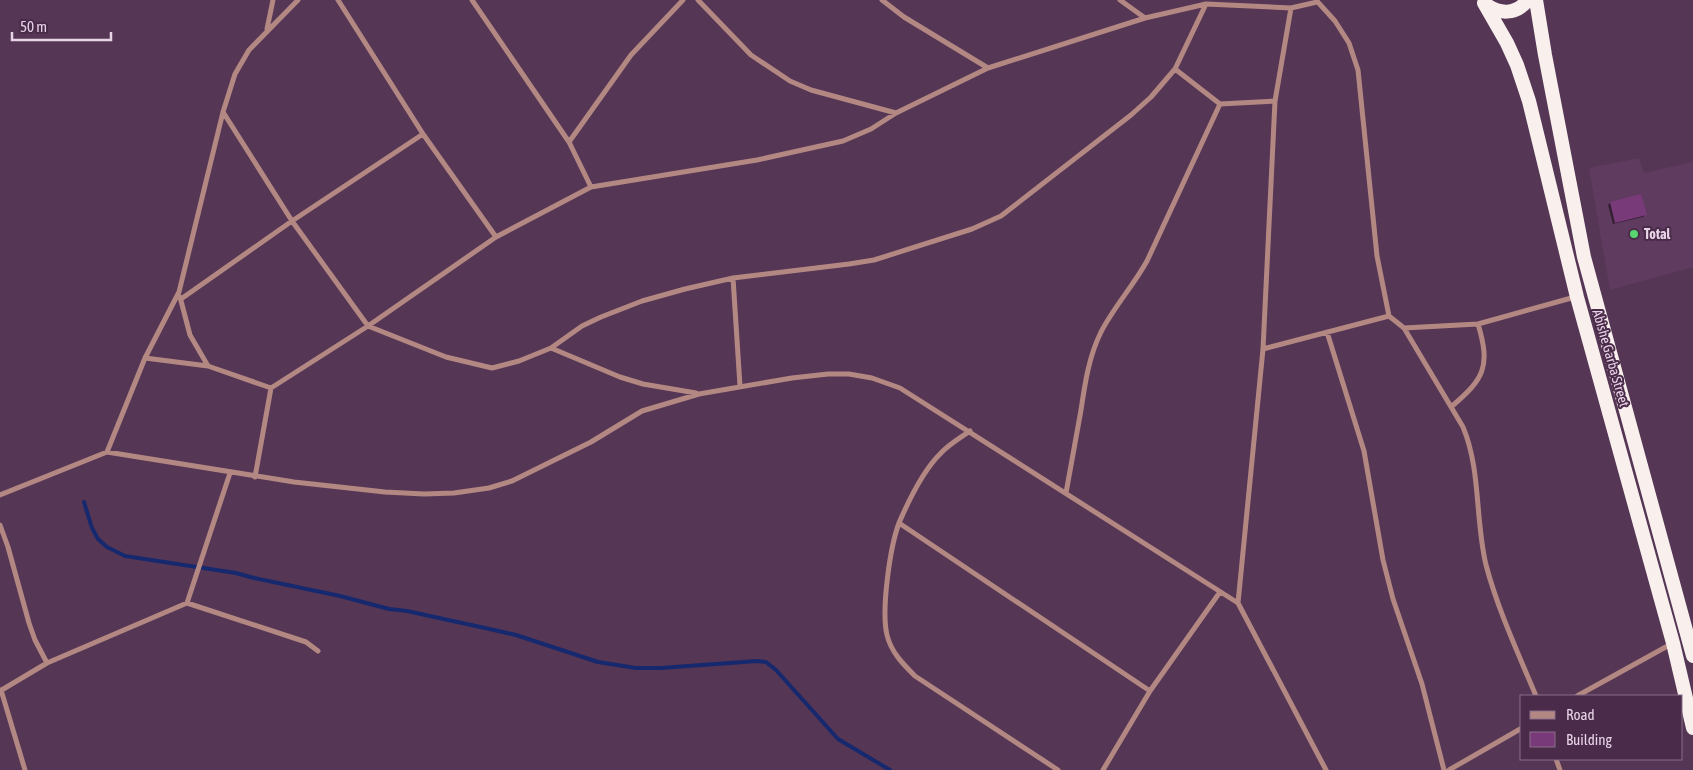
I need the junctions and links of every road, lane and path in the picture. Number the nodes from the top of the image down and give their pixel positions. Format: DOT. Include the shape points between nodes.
graph roads {
  1 [pos="273,0"];
  2 [pos="298,0"];
  3 [pos="338,0"];
  4 [pos="472,0"];
  5 [pos="683,0"];
  6 [pos="698,0"];
  7 [pos="882,0"];
  8 [pos="1120,0"];
  9 [pos="1528,0"];
  10 [pos="1536,0"];
  11 [pos="1316,1"];
  12 [pos="1483,2"];
  13 [pos="1206,4"];
  14 [pos="1291,8"];
  15 [pos="1145,18"];
  16 [pos="267,30"];
  17 [pos="988,68"];
  18 [pos="1175,69"];
  19 [pos="1275,101"];
  20 [pos="1220,104"];
  21 [pos="223,112"];
  22 [pos="896,113"];
  23 [pos="424,134"];
  24 [pos="569,142"];
  25 [pos="1569,181"];
  26 [pos="1550,185"];
  27 [pos="591,187"];
  28 [pos="292,221"];
  29 [pos="496,238"];
  30 [pos="1584,257"];
  31 [pos="1568,260"];
  32 [pos="732,278"];
  33 [pos="179,292"];
  34 [pos="1577,297"];
  35 [pos="181,299"];
  36 [pos="1389,316"];
  37 [pos="1478,324"];
  38 [pos="368,326"];
  39 [pos="1404,328"];
  40 [pos="1327,332"];
  41 [pos="551,348"];
  42 [pos="1263,349"];
  43 [pos="145,358"];
  44 [pos="208,366"];
  45 [pos="740,386"];
  46 [pos="271,388"];
  47 [pos="699,394"];
  48 [pos="1451,407"];
  49 [pos="970,432"];
  50 [pos="107,452"];
  51 [pos="230,473"];
  52 [pos="256,477"];
  53 [pos="1066,493"];
  54 [pos="0,495"];
  55 [pos="899,523"];
  56 [pos="0,525"];
  57 [pos="1220,592"];
  58 [pos="187,603"];
  59 [pos="1238,603"];
  60 [pos="1689,621"];
  61 [pos="1673,643"];
  62 [pos="318,651"];
  63 [pos="1693,656"];
  64 [pos="47,663"];
  65 [pos="0,691"];
  66 [pos="1150,691"];
  67 [pos="1536,695"];
  68 [pos="1579,695"];
  69 [pos="1693,728"];
  70 [pos="1520,729"];
  71 [pos="25,770"];
  72 [pos="1058,770"];
  73 [pos="1103,770"];
  74 [pos="1326,770"];
  75 [pos="1444,770"];
  76 [pos="1449,770"];
  1 -- 16 [label="street"];
  2 -- 16 [label="street"];
  3 -- 23 [label="street"];
  4 -- 24 [label="street"];
  5 -- 24 [label="street" via="632,54"];
  6 -- 22 [label="street" via="751,56 790,81 811,90"];
  7 -- 17 [label="street" via="912,23"];
  8 -- 15 [label="street"];
  9 -- 12 [label="highway" via="1522,7 1506,12"];
  10 -- 25 [label="highway, Abishe Garba Street"];
  11 -- 14 [label="street"];
  11 -- 36 [label="street" via="1335,21 1349,43 1358,70 1377,256"];
  12 -- 26 [label="highway, Abishe Garba Street" via="1507,43 1524,82"];
  13 -- 14 [label="street"];
  13 -- 15 [label="street"];
  13 -- 18 [label="street"];
  14 -- 19 [label="street"];
  15 -- 17 [label="street"];
  16 -- 21 [label="street" via="242,60"];
  17 -- 22 [label="street"];
  18 -- 20 [label="street"];
  18 -- 32 [label="street" via="1131,115 1002,216 972,229 874,260"];
  19 -- 20 [label="street"];
  19 -- 42 [label="street"];
  20 -- 53 [label="street" via="1147,261 1101,332 1093,352"];
  21 -- 28 [label="street"];
  21 -- 33 [label="street"];
  22 -- 27 [label="street" via="843,141 757,160"];
  23 -- 28 [label="street"];
  23 -- 29 [label="street"];
  24 -- 27 [label="street"];
  25 -- 26 [label="highway"];
  25 -- 30 [label="highway, Abishe Garba Street"];
  26 -- 31 [label="highway, Abishe Garba Street"];
  27 -- 29 [label="street"];
  28 -- 35 [label="street"];
  28 -- 38 [label="street"];
  29 -- 38 [label="street"];
  30 -- 31 [label="highway"];
  30 -- 60 [label="highway, Abishe Garba Street"];
  31 -- 34 [label="highway, Abishe Garba Street"];
  32 -- 41 [label="street" via="642,301 582,326"];
  32 -- 45 [label="street"];
  33 -- 35 [label="street"];
  33 -- 43 [label="street"];
  34 -- 37 [label="street"];
  34 -- 61 [label="highway, Abishe Garba Street"];
  35 -- 44 [label="street" via="190,335"];
  36 -- 39 [label="street"];
  36 -- 40 [label="street"];
  37 -- 39 [label="street"];
  37 -- 48 [label="street" via="1485,360 1480,377 1470,391"];
  38 -- 41 [label="street" via="446,357 492,368"];
  38 -- 46 [label="street"];
  39 -- 48 [label="street"];
  40 -- 42 [label="street"];
  40 -- 75 [label="street" via="1364,451 1393,599 1422,684"];
  41 -- 47 [label="street" via="620,378"];
  42 -- 59 [label="street"];
  43 -- 44 [label="street"];
  43 -- 50 [label="street"];
  44 -- 46 [label="street"];
  45 -- 47 [label="street"];
  45 -- 49 [label="street" via="828,374 872,378 900,388"];
  46 -- 52 [label="street"];
  47 -- 52 [label="street" via="642,411 549,464 489,488 424,494"];
  48 -- 67 [label="street" via="1469,441 1486,565"];
  49 -- 53 [label="street"];
  49 -- 55 [label="street" via="939,454 925,472"];
  50 -- 51 [label="street"];
  50 -- 54 [label="street"];
  51 -- 52 [label="street"];
  51 -- 58 [label="street"];
  53 -- 57 [label="street"];
  55 -- 66 [label="street"];
  55 -- 72 [label="street" via="888,578 885,616 887,635 897,656 914,676"];
  56 -- 64 [label="street" via="35,640"];
  57 -- 59 [label="street"];
  57 -- 66 [label="street"];
  58 -- 62 [label="street" via="306,642"];
  58 -- 64 [label="street"];
  59 -- 74 [label="street"];
  60 -- 63 [label="highway, Abishe Garba Street"];
  61 -- 68 [label="street"];
  61 -- 69 [label="highway, Abishe Garba Street"];
  64 -- 65 [label="street"];
  65 -- 71 [label="street"];
  66 -- 73 [label="street"];
  70 -- 76 [label="street"];
}
